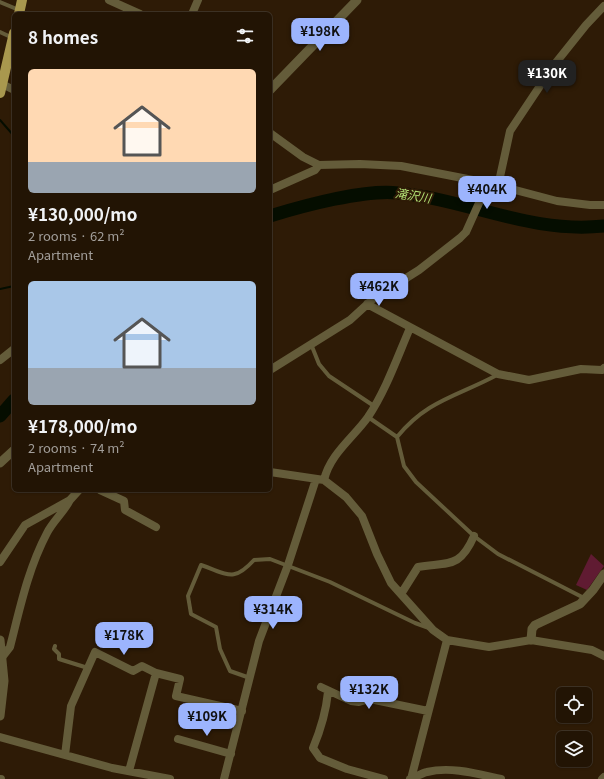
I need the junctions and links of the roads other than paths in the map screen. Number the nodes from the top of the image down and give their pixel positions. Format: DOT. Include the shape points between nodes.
graph roads {
  1 [pos="109,0"];
  2 [pos="198,0"];
  3 [pos="357,0"];
  4 [pos="0,2"];
  5 [pos="604,6"];
  6 [pos="20,8"];
  7 [pos="136,12"];
  8 [pos="193,12"];
  9 [pos="0,32"];
  10 [pos="12,36"];
  11 [pos="12,40"];
  12 [pos="1,88"];
  13 [pos="272,88"];
  14 [pos="12,90"];
  15 [pos="272,134"];
  16 [pos="319,165"];
  17 [pos="487,184"];
  18 [pos="498,186"];
  19 [pos="272,189"];
  20 [pos="604,205"];
  21 [pos="367,304"];
  22 [pos="410,328"];
  23 [pos="311,344"];
  24 [pos="12,351"];
  25 [pos="0,360"];
  26 [pos="604,368"];
  27 [pos="272,369"];
  28 [pos="498,374"];
  29 [pos="374,406"];
  30 [pos="368,416"];
  31 [pos="397,437"];
  32 [pos="12,452"];
  33 [pos="0,463"];
  34 [pos="272,472"];
  35 [pos="320,479"];
  36 [pos="77,492"];
  37 [pos="104,492"];
  38 [pos="70,500"];
  39 [pos="156,527"];
  40 [pos="474,536"];
  41 [pos="0,562"];
  42 [pos="288,565"];
  43 [pos="604,574"];
  44 [pos="401,594"];
  45 [pos="586,599"];
  46 [pos="433,630"];
  47 [pos="0,640"];
  48 [pos="447,640"];
  49 [pos="531,640"];
  50 [pos="55,646"];
  51 [pos="2,656"];
  52 [pos="604,656"];
  53 [pos="88,668"];
  54 [pos="156,673"];
  55 [pos="250,678"];
  56 [pos="242,711"];
  57 [pos="428,711"];
  58 [pos="0,716"];
  59 [pos="0,737"];
  60 [pos="178,739"];
  61 [pos="231,754"];
  62 [pos="65,755"];
  63 [pos="126,771"];
  64 [pos="479,777"];
  65 [pos="120,779"];
  66 [pos="170,779"];
  67 [pos="224,779"];
  68 [pos="384,779"];
  69 [pos="411,779"];
  70 [pos="501,779"];
  1 -- 7 [label="street"];
  2 -- 8 [label="street"];
  3 -- 13 [label="street"];
  4 -- 6 [label="lane"];
  5 -- 18 [label="street" via="554,65 510,131"];
  9 -- 10 [label="lane"];
  11 -- 12 [label="main road"];
  12 -- 14 [label="street"];
  15 -- 16 [label="street" via="303,157"];
  16 -- 17 [label="street" via="401,166"];
  16 -- 19 [label="street" via="315,170"];
  17 -- 18 [label="street"];
  17 -- 21 [label="street" via="466,232 419,270"];
  18 -- 20 [label="street" via="557,201 590,206"];
  21 -- 22 [label="street"];
  21 -- 23 [label="street" via="350,320"];
  22 -- 28 [label="street"];
  22 -- 29 [label="street"];
  23 -- 27 [label="street"];
  23 -- 29 [label="lane" via="319,364 329,376"];
  24 -- 25 [label="street"];
  26 -- 28 [label="street" via="581,369 529,380"];
  28 -- 31 [label="lane" via="435,403 416,416"];
  29 -- 30 [label="street"];
  30 -- 31 [label="lane"];
  30 -- 35 [label="street"];
  31 -- 40 [label="lane" via="404,466 416,482"];
  32 -- 33 [label="street"];
  34 -- 35 [label="street"];
  35 -- 42 [label="street"];
  35 -- 44 [label="street" via="346,497 362,516 386,573"];
  36 -- 38 [label="street"];
  37 -- 39 [label="street" via="124,501 124,510"];
  38 -- 41 [label="street" via="25,525"];
  38 -- 51 [label="street" via="48,532 34,560 10,647"];
  40 -- 44 [label="street" via="467,552 454,562 418,566"];
  40 -- 45 [label="lane" via="498,554"];
  42 -- 46 [label="lane"];
  42 -- 55 [label="street" via="266,619"];
  42 -- 55 [label="lane" via="270,559 254,560 242,573 235,575 201,565 188,596 191,614 216,627 220,649 230,671"];
  43 -- 45 [label="street"];
  44 -- 46 [label="street"];
  45 -- 49 [label="street" via="535,625"];
  46 -- 48 [label="street"];
  47 -- 51 [label="street"];
  48 -- 49 [label="street" via="489,647"];
  48 -- 57 [label="street"];
  49 -- 52 [label="street" via="592,650"];
  50 -- 53 [label="lane" via="59,659"];
  51 -- 58 [label="street" via="4,681"];
  53 -- 54 [label="street" via="95,652 133,671 142,666"];
  53 -- 62 [label="street" via="71,706"];
  54 -- 56 [label="street" via="180,679 176,696"];
  54 -- 63 [label="street"];
  55 -- 56 [label="street"];
  56 -- 61 [label="street"];
  57 -- 68 [label="street" via="370,699 351,701 324,689 327,709 313,748 320,758 347,769"];
  57 -- 69 [label="street"];
  59 -- 62 [label="street"];
  60 -- 61 [label="street"];
  61 -- 67 [label="street"];
  62 -- 63 [label="street"];
  63 -- 65 [label="street"];
  63 -- 66 [label="street"];
  64 -- 69 [label="street" via="440,771 427,772"];
  64 -- 70 [label="street"];
}
